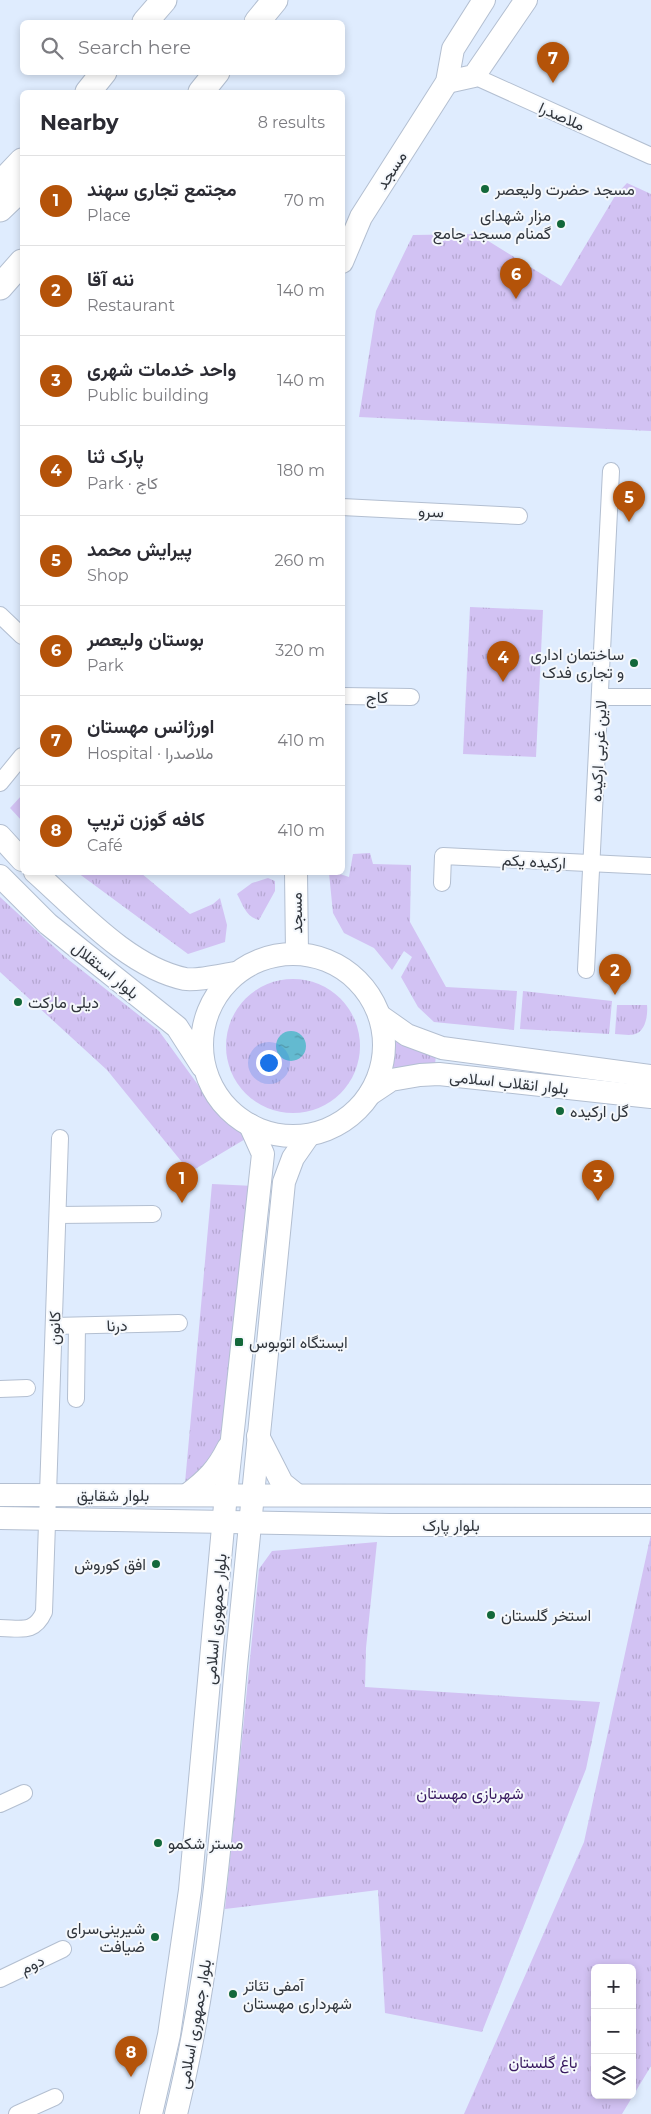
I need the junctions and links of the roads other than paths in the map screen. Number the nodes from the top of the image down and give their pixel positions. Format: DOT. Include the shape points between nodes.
graph roads {
  1 [pos="164,0"];
  2 [pos="275,0"];
  3 [pos="484,0"];
  4 [pos="526,0"];
  5 [pos="147,20"];
  6 [pos="259,20"];
  7 [pos="102,75"];
  8 [pos="215,75"];
  9 [pos="474,76"];
  10 [pos="447,82"];
  11 [pos="90,90"];
  12 [pos="203,90"];
  13 [pos="651,156"];
  14 [pos="20,163"];
  15 [pos="0,184"];
  16 [pos="20,190"];
  17 [pos="0,209"];
  18 [pos="345,255"];
  19 [pos="20,264"];
  20 [pos="20,279"];
  21 [pos="0,287"];
  22 [pos="0,300"];
  23 [pos="611,471"];
  24 [pos="345,507"];
  25 [pos="519,516"];
  26 [pos="0,615"];
  27 [pos="20,634"];
  28 [pos="345,696"];
  29 [pos="411,697"];
  30 [pos="600,697"];
  31 [pos="651,697"];
  32 [pos="20,758"];
  33 [pos="0,782"];
  34 [pos="0,836"];
  35 [pos="20,858"];
  36 [pos="592,864"];
  37 [pos="651,866"];
  38 [pos="39,875"];
  39 [pos="296,875"];
  40 [pos="0,876"];
  41 [pos="442,883"];
  42 [pos="297,953"];
  43 [pos="586,970"];
  44 [pos="235,973"];
  45 [pos="380,1016"];
  46 [pos="204,1069"];
  47 [pos="651,1076"];
  48 [pos="370,1094"];
  49 [pos="651,1097"];
  50 [pos="250,1126"];
  51 [pos="309,1135"];
  52 [pos="60,1138"];
  53 [pos="153,1214"];
  54 [pos="58,1215"];
  55 [pos="179,1323"];
  56 [pos="54,1326"];
  57 [pos="77,1326"];
  58 [pos="27,1388"];
  59 [pos="0,1389"];
  60 [pos="76,1400"];
  61 [pos="258,1435"];
  62 [pos="231,1442"];
  63 [pos="226,1494"];
  64 [pos="254,1494"];
  65 [pos="0,1495"];
  66 [pos="187,1495"];
  67 [pos="297,1495"];
  68 [pos="48,1496"];
  69 [pos="651,1496"];
  70 [pos="0,1518"];
  71 [pos="48,1518"];
  72 [pos="186,1521"];
  73 [pos="224,1521"];
  74 [pos="251,1522"];
  75 [pos="293,1523"];
  76 [pos="651,1525"];
  77 [pos="219,1570"];
  78 [pos="246,1570"];
  79 [pos="0,1628"];
  80 [pos="24,1793"];
  81 [pos="0,1804"];
  82 [pos="63,1949"];
  83 [pos="0,1979"];
  84 [pos="55,2096"];
  85 [pos="17,2114"];
  86 [pos="151,2114"];
  87 [pos="176,2114"];
  1 -- 5 [label="main road"];
  2 -- 6 [label="main road"];
  3 -- 10 [label="street, مسجد" via="453,49"];
  4 -- 9 [label="street"];
  7 -- 11 [label="main road"];
  8 -- 12 [label="main road"];
  9 -- 10 [label="street"];
  9 -- 13 [label="street, ملاصدرا"];
  10 -- 18 [label="street, مسجد" via="361,217"];
  14 -- 15 [label="main road"];
  16 -- 17 [label="main road"];
  19 -- 21 [label="main road"];
  20 -- 22 [label="main road"];
  23 -- 30 [label="street, لاین غربی ارکیده"];
  24 -- 25 [label="street, سرو"];
  26 -- 27 [label="street"];
  28 -- 29 [label="street, کاج"];
  30 -- 31 [label="street"];
  30 -- 36 [label="street, لاین غربی ارکیده"];
  32 -- 33 [label="street"];
  34 -- 35 [label="street"];
  36 -- 37 [label="street, ارکیده یکم"];
  36 -- 41 [label="street, ارکیده یکم" via="443,856"];
  36 -- 43 [label="street, لاین غربی ارکیده"];
  38 -- 44 [label="street, بلوار استقلال" via="115,944 155,969 187,980"];
  39 -- 42 [label="street, مسجد"];
  40 -- 46 [label="street, بلوار استقلال" via="48,924 177,1027"];
  42 -- 44 [label="street" via="274,955"];
  42 -- 45 [label="street" via="339,965 366,990"];
  44 -- 46 [label="street" via="209,1007 201,1048"];
  45 -- 47 [label="street, بلوار انقلاب اسلامی" via="407,1035 442,1048"];
  45 -- 48 [label="street" via="385,1036 384,1056 380,1076"];
  46 -- 50 [label="street" via="221,1102"];
  48 -- 49 [label="street, بلوار انقلاب اسلامی" via="391,1080 439,1074"];
  48 -- 51 [label="street" via="344,1121"];
  50 -- 51 [label="street" via="278,1135"];
  50 -- 62 [label="street, بلوار جمهوری اسلامی" via="263,1154"];
  51 -- 61 [label="street, بلوار جمهوری اسلامی" via="293,1158 284,1182"];
  52 -- 54 [label="street, کانون"];
  53 -- 54 [label="street"];
  54 -- 56 [label="street, کانون"];
  55 -- 57 [label="street, درنا"];
  56 -- 57 [label="street, درنا"];
  56 -- 68 [label="street, کانون"];
  57 -- 60 [label="street"];
  58 -- 59 [label="street"];
  61 -- 64 [label="street, بلوار جمهوری اسلامی"];
  61 -- 67 [label="street" via="282,1483"];
  62 -- 63 [label="street, بلوار جمهوری اسلامی"];
  62 -- 66 [label="street" via="219,1467"];
  63 -- 64 [label="street, بلوار شقایق"];
  63 -- 66 [label="street, بلوار شقایق"];
  63 -- 73 [label="street, بلوار جمهوری اسلامی"];
  64 -- 67 [label="street, بلوار پارک"];
  64 -- 74 [label="street, بلوار جمهوری اسلامی"];
  65 -- 68 [label="street, بلوار شقایق"];
  66 -- 68 [label="street, بلوار شقایق"];
  67 -- 69 [label="street, بلوار پارک"];
  68 -- 71 [label="street, کانون"];
  70 -- 71 [label="street, بلوار شقایق"];
  71 -- 72 [label="street, بلوار شقایق"];
  71 -- 79 [label="street, کانون" via="44,1612 39,1622 29,1628"];
  72 -- 73 [label="street, بلوار شقایق"];
  72 -- 77 [label="street" via="202,1534"];
  73 -- 74 [label="street, بلوار شقایق"];
  73 -- 77 [label="street, بلوار جمهوری اسلامی"];
  74 -- 75 [label="street, بلوار پارک"];
  74 -- 78 [label="street, بلوار جمهوری اسلامی"];
  75 -- 76 [label="street, بلوار پارک"];
  75 -- 78 [label="street" via="271,1532"];
  77 -- 86 [label="street, بلوار جمهوری اسلامی" via="190,1890 169,2035"];
  78 -- 87 [label="street, بلوار جمهوری اسلامی" via="216,1887 191,2053"];
  80 -- 81 [label="street"];
  82 -- 83 [label="street, دوم"];
  84 -- 85 [label="street"];
}
